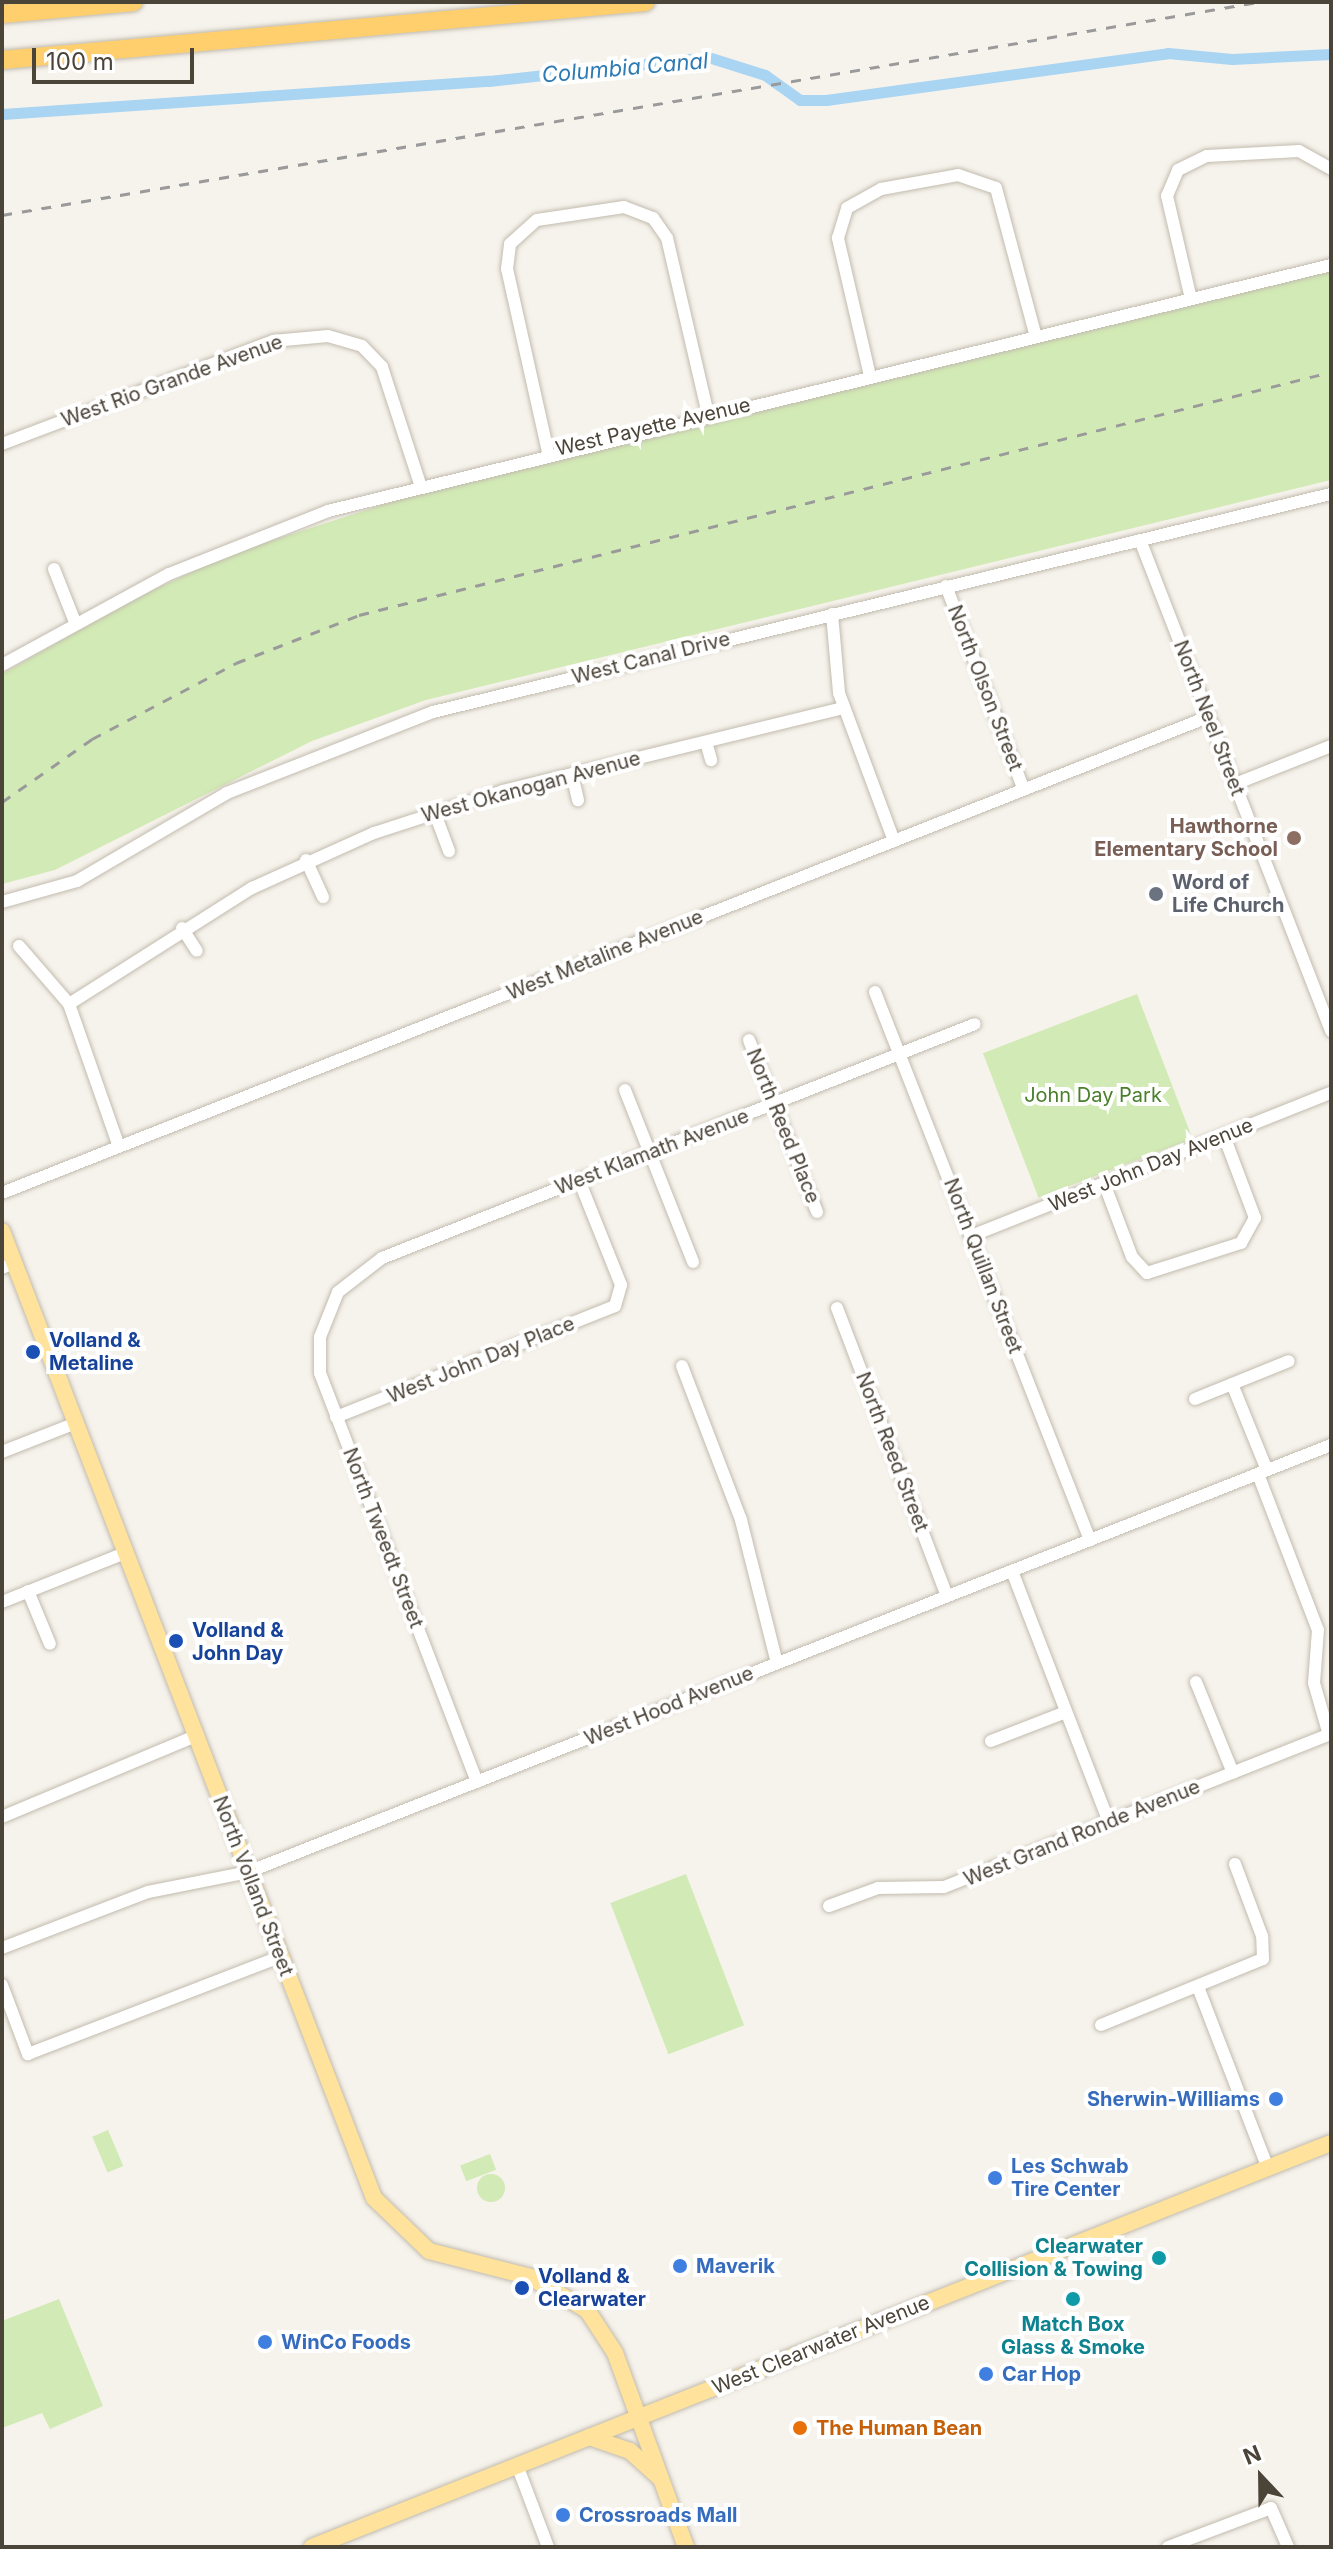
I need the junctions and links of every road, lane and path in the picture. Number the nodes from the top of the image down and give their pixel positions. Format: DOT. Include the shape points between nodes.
graph roads {
  1 [pos="133,2"];
  2 [pos="645,2"];
  3 [pos="2,14"];
  4 [pos="2,60"];
  5 [pos="1331,169"];
  6 [pos="1331,265"];
  7 [pos="1191,299"];
  8 [pos="1036,337"];
  9 [pos="870,376"];
  10 [pos="708,414"];
  11 [pos="2,444"];
  12 [pos="548,452"];
  13 [pos="420,484"];
  14 [pos="1331,494"];
  15 [pos="1140,540"];
  16 [pos="54,569"];
  17 [pos="946,586"];
  18 [pos="832,614"];
  19 [pos="75,622"];
  20 [pos="2,665"];
  21 [pos="844,708"];
  22 [pos="1208,717"];
  23 [pos="706,742"];
  24 [pos="1331,746"];
  25 [pos="711,760"];
  26 [pos="572,774"];
  27 [pos="1235,784"];
  28 [pos="1024,790"];
  29 [pos="578,800"];
  30 [pos="434,811"];
  31 [pos="894,841"];
  32 [pos="449,851"];
  33 [pos="306,860"];
  34 [pos="323,897"];
  35 [pos="2,902"];
  36 [pos="182,928"];
  37 [pos="19,946"];
  38 [pos="197,951"];
  39 [pos="875,992"];
  40 [pos="69,1004"];
  41 [pos="975,1024"];
  42 [pos="1331,1031"];
  43 [pos="749,1040"];
  44 [pos="900,1054"];
  45 [pos="625,1090"];
  46 [pos="1331,1093"];
  47 [pos="774,1104"];
  48 [pos="1224,1136"];
  49 [pos="119,1147"];
  50 [pos="650,1153"];
  51 [pos="579,1180"];
  52 [pos="1104,1183"];
  53 [pos="2,1193"];
  54 [pos="817,1212"];
  55 [pos="2,1231"];
  56 [pos="971,1236"];
  57 [pos="693,1262"];
  58 [pos="8,1265"];
  59 [pos="338,1292"];
  60 [pos="837,1308"];
  61 [pos="1289,1361"];
  62 [pos="682,1366"];
  63 [pos="1232,1384"];
  64 [pos="1195,1399"];
  65 [pos="336,1417"];
  66 [pos="76,1423"];
  67 [pos="1331,1445"];
  68 [pos="2,1452"];
  69 [pos="1262,1472"];
  70 [pos="1090,1540"];
  71 [pos="125,1553"];
  72 [pos="1012,1571"];
  73 [pos="28,1591"];
  74 [pos="947,1596"];
  75 [pos="2,1602"];
  76 [pos="50,1644"];
  77 [pos="777,1663"];
  78 [pos="1196,1682"];
  79 [pos="1066,1712"];
  80 [pos="1330,1734"];
  81 [pos="196,1736"];
  82 [pos="991,1741"];
  83 [pos="1233,1773"];
  84 [pos="477,1782"];
  85 [pos="2,1817"];
  86 [pos="1109,1822"];
  87 [pos="1235,1864"];
  88 [pos="248,1872"];
  89 [pos="829,1906"];
  90 [pos="2,1948"];
  91 [pos="280,1957"];
  92 [pos="2,1985"];
  93 [pos="1198,1987"];
  94 [pos="1101,2025"];
  95 [pos="1331,2143"];
  96 [pos="1268,2168"];
  97 [pos="640,2417"];
  98 [pos="589,2437"];
  99 [pos="517,2465"];
  100 [pos="664,2481"];
  101 [pos="332,2543"];
  102 [pos="312,2547"];
  103 [pos="548,2547"];
  104 [pos="686,2547"];
  105 [pos="1168,2547"];
  106 [pos="1288,2547"];
  1 -- 3 [label="highway"];
  2 -- 4 [label="highway"];
  5 -- 7 [label="street" via="1299,151 1207,156 1178,170 1167,196"];
  6 -- 7 [label="street, West Payette Avenue"];
  7 -- 8 [label="street, West Payette Avenue"];
  8 -- 9 [label="street, West Payette Avenue"];
  8 -- 9 [label="street" via="996,188 958,175 881,189 847,208 838,238"];
  9 -- 10 [label="street, West Payette Avenue"];
  10 -- 12 [label="street, West Payette Avenue"];
  10 -- 12 [label="street" via="667,238 653,218 624,207 537,220 510,244 507,269"];
  11 -- 13 [label="street, West Rio Grande Avenue" via="299,335 362,346 382,367"];
  12 -- 13 [label="street, West Payette Avenue"];
  13 -- 19 [label="street, West Payette Avenue" via="247,541"];
  14 -- 15 [label="street, West Canal Drive"];
  15 -- 17 [label="street, West Canal Drive"];
  15 -- 22 [label="street, North Neel Street"];
  16 -- 19 [label="street"];
  17 -- 18 [label="street, West Canal Drive"];
  17 -- 28 [label="street, North Olson Street"];
  18 -- 21 [label="street"];
  18 -- 35 [label="street, West Canal Drive" via="483,698 357,737 227,793 77,881"];
  19 -- 20 [label="street, West Payette Avenue"];
  21 -- 23 [label="street, West Okanogan Avenue"];
  21 -- 31 [label="street"];
  22 -- 27 [label="street, North Neel Street"];
  22 -- 28 [label="street, West Metaline Avenue"];
  23 -- 25 [label="street"];
  23 -- 26 [label="street, West Okanogan Avenue"];
  24 -- 27 [label="street"];
  26 -- 29 [label="street"];
  26 -- 30 [label="street, West Okanogan Avenue"];
  27 -- 42 [label="street, North Neel Street"];
  28 -- 31 [label="street, West Metaline Avenue"];
  30 -- 32 [label="street"];
  30 -- 33 [label="street, West Okanogan Avenue"];
  31 -- 49 [label="street, West Metaline Avenue"];
  33 -- 34 [label="street"];
  33 -- 36 [label="street, West Okanogan Avenue"];
  36 -- 38 [label="street"];
  36 -- 40 [label="street, West Okanogan Avenue"];
  37 -- 40 [label="street"];
  39 -- 44 [label="street, North Quillan Street"];
  40 -- 49 [label="street"];
  41 -- 44 [label="street, West Klamath Avenue"];
  43 -- 47 [label="street, North Reed Place"];
  44 -- 47 [label="street, West Klamath Avenue"];
  44 -- 56 [label="street, North Quillan Street"];
  45 -- 50 [label="street"];
  46 -- 48 [label="street, West John Day Avenue"];
  47 -- 50 [label="street, West Klamath Avenue"];
  47 -- 54 [label="street, North Reed Place"];
  48 -- 52 [label="street, West John Day Avenue"];
  48 -- 52 [label="street" via="1255,1218 1247,1240 1226,1249 1147,1273 1132,1257"];
  49 -- 53 [label="street, West Metaline Avenue"];
  50 -- 51 [label="street, West Klamath Avenue"];
  50 -- 57 [label="street"];
  51 -- 59 [label="street, West Klamath Avenue" via="382,1258"];
  51 -- 65 [label="street, West John Day Place" via="621,1297 611,1309"];
  52 -- 56 [label="street, West John Day Avenue"];
  55 -- 58 [label="main road, North Volland Street"];
  56 -- 70 [label="street, North Quillan Street"];
  58 -- 66 [label="main road, North Volland Street"];
  59 -- 65 [label="street, North Tweedt Street" via="318,1349"];
  60 -- 74 [label="street, North Reed Street"];
  61 -- 63 [label="street"];
  62 -- 77 [label="street" via="741,1520"];
  63 -- 64 [label="street"];
  63 -- 69 [label="street"];
  65 -- 84 [label="street, North Tweedt Street"];
  66 -- 68 [label="street"];
  66 -- 71 [label="main road, North Volland Street"];
  67 -- 69 [label="street, West Hood Avenue"];
  69 -- 70 [label="street, West Hood Avenue"];
  69 -- 80 [label="street" via="1318,1630 1315,1696"];
  70 -- 72 [label="street, West Hood Avenue"];
  71 -- 73 [label="street"];
  71 -- 81 [label="main road, North Volland Street"];
  72 -- 74 [label="street, West Hood Avenue"];
  72 -- 79 [label="street"];
  73 -- 75 [label="street"];
  73 -- 76 [label="street"];
  74 -- 77 [label="street, West Hood Avenue"];
  77 -- 84 [label="street, West Hood Avenue"];
  78 -- 83 [label="street"];
  79 -- 82 [label="street"];
  79 -- 86 [label="street"];
  80 -- 83 [label="street, West Grand Ronde Avenue"];
  81 -- 85 [label="street"];
  81 -- 88 [label="main road, North Volland Street"];
  83 -- 86 [label="street, West Grand Ronde Avenue"];
  84 -- 88 [label="street, West Hood Avenue"];
  86 -- 89 [label="street, West Grand Ronde Avenue" via="944,1887 878,1888"];
  87 -- 93 [label="street" via="1266,1954"];
  88 -- 90 [label="street, West Hood Avenue" via="148,1892"];
  88 -- 91 [label="main road, North Volland Street"];
  91 -- 92 [label="street" via="28,2054"];
  91 -- 97 [label="main road, North Volland Street" via="380,2207 429,2251 530,2277 587,2310 610,2342"];
  93 -- 94 [label="street"];
  93 -- 96 [label="street"];
  95 -- 96 [label="main road, West Clearwater Avenue"];
  96 -- 97 [label="main road, West Clearwater Avenue"];
  97 -- 98 [label="main road, West Clearwater Avenue"];
  97 -- 100 [label="main road, North Volland Street"];
  98 -- 99 [label="main road, West Clearwater Avenue"];
  98 -- 100 [label="main road" via="630,2451"];
  99 -- 101 [label="main road, West Clearwater Avenue"];
  99 -- 103 [label="street"];
  100 -- 104 [label="main road, North Volland Street"];
  101 -- 102 [label="main road, West Clearwater Avenue"];
  105 -- 106 [label="street" via="1271,2508"];
}
